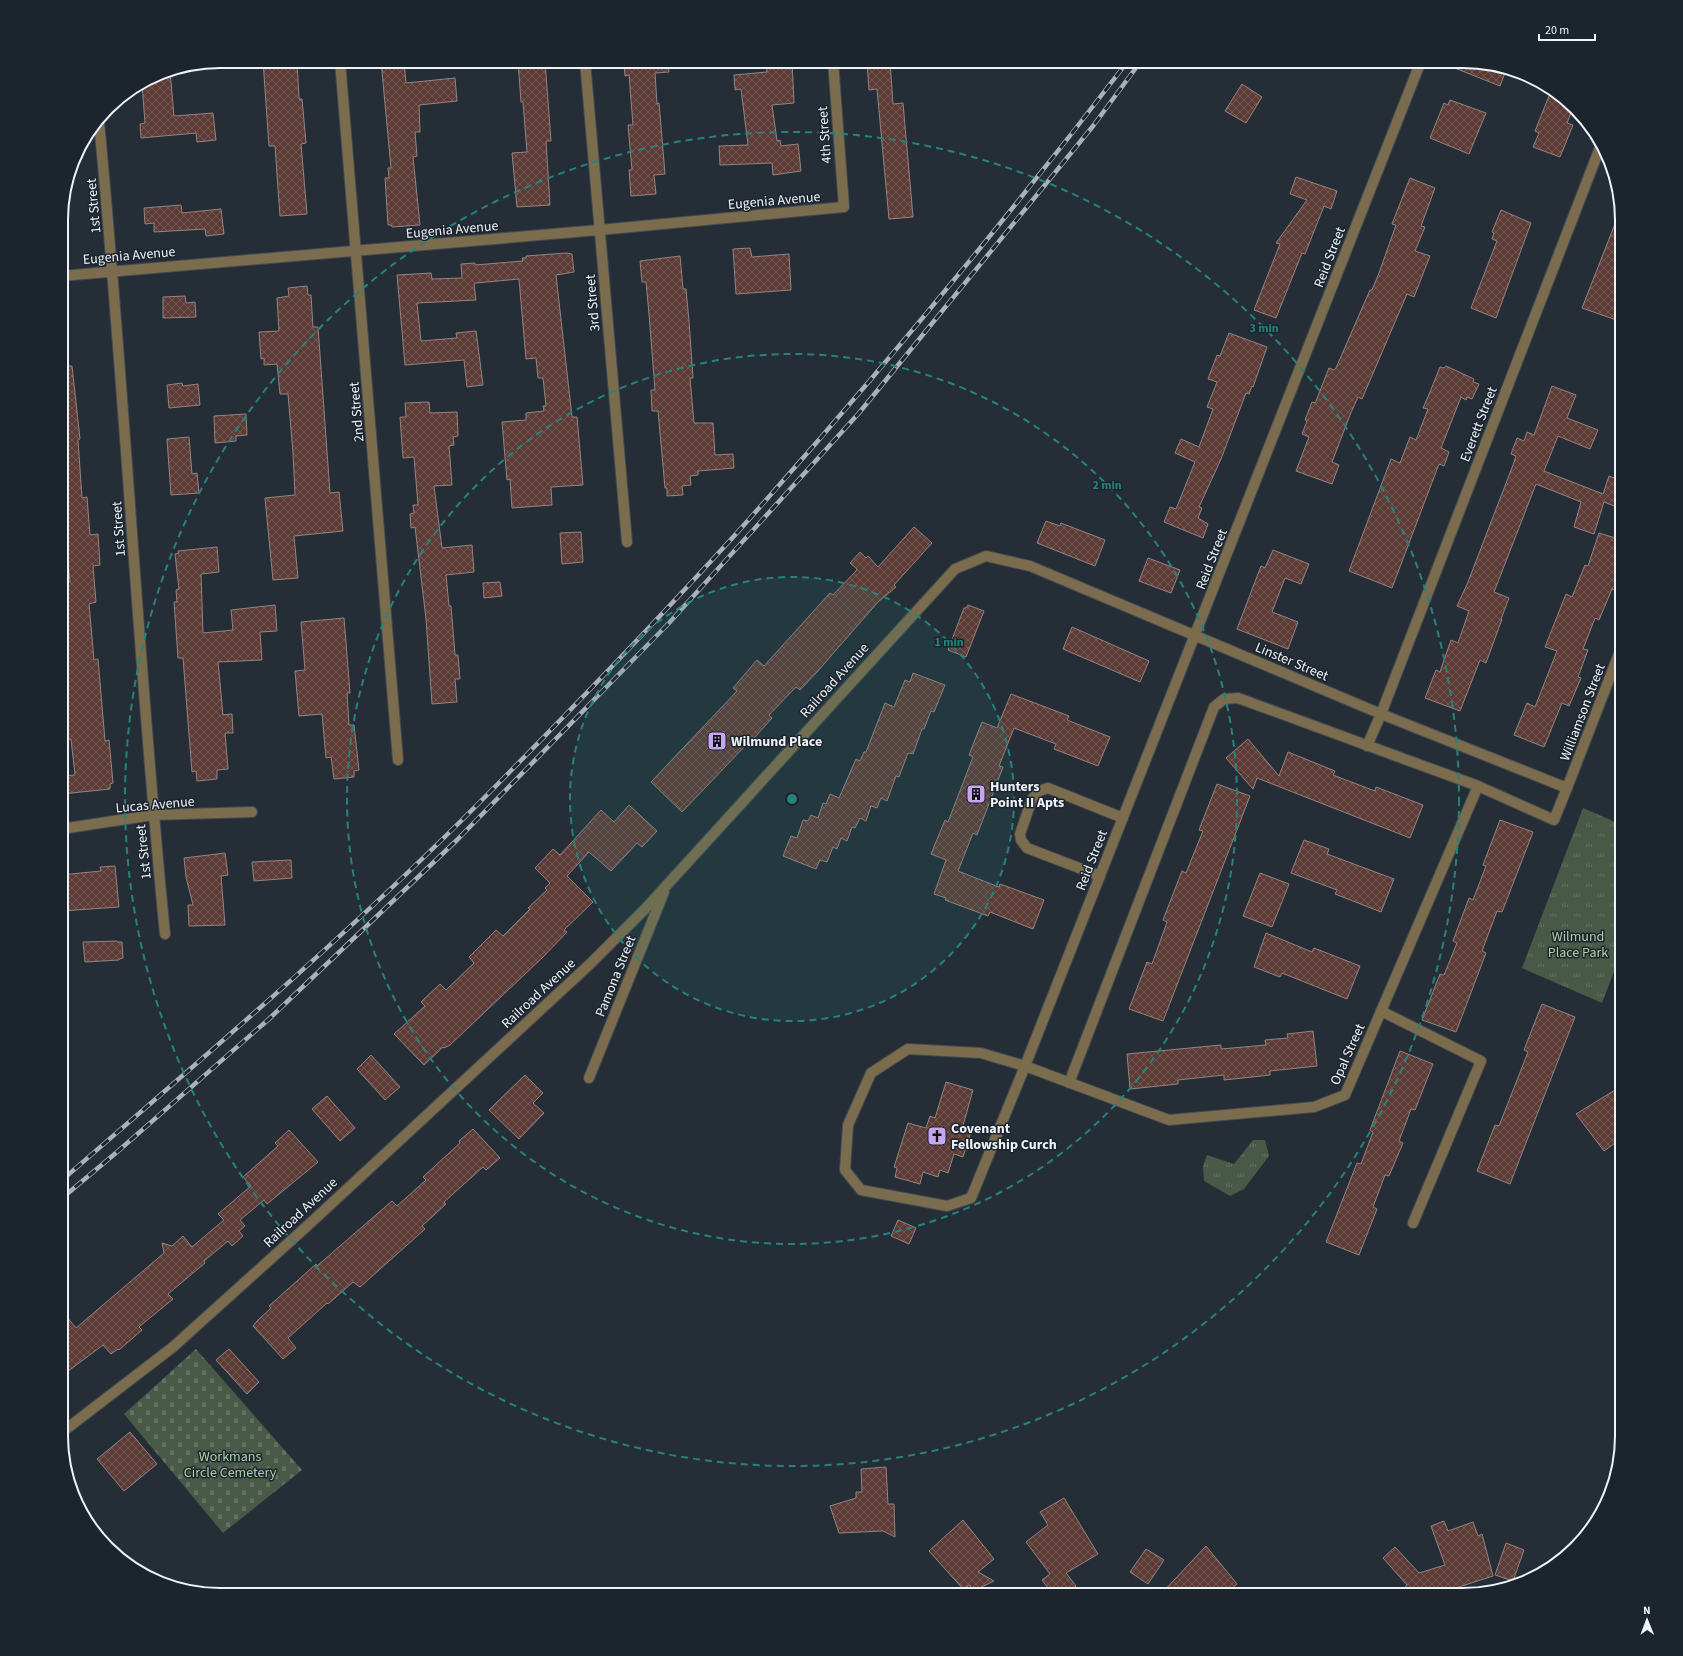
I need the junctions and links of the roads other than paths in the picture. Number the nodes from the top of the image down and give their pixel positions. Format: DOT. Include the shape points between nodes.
graph roads {
  1 [pos="341,68"];
  2 [pos="586,68"];
  3 [pos="834,68"];
  4 [pos="1418,68"];
  5 [pos="99,127"];
  6 [pos="1598,152"];
  7 [pos="844,207"];
  8 [pos="600,230"];
  9 [pos="357,251"];
  10 [pos="113,270"];
  11 [pos="68,275"];
  12 [pos="627,542"];
  13 [pos="1006,560"];
  14 [pos="1195,636"];
  15 [pos="1615,664"];
  16 [pos="1381,714"];
  17 [pos="1366,746"];
  18 [pos="398,760"];
  19 [pos="1478,786"];
  20 [pos="1567,788"];
  21 [pos="252,812"];
  22 [pos="153,815"];
  23 [pos="1123,818"];
  24 [pos="68,828"];
  25 [pos="1100,876"];
  26 [pos="667,885"];
  27 [pos="165,934"];
  28 [pos="1381,1010"];
  29 [pos="1026,1066"];
  30 [pos="589,1078"];
  31 [pos="1069,1083"];
  32 [pos="1413,1223"];
  33 [pos="68,1428"];
  1 -- 9 [label="street, 2nd Street"];
  2 -- 8 [label="street, 3rd Street"];
  3 -- 7 [label="street, 4th Street"];
  4 -- 14 [label="street, Reid Street"];
  5 -- 10 [label="street, 1st Street"];
  6 -- 16 [label="street, Everett Street"];
  7 -- 8 [label="street, Eugenia Avenue"];
  8 -- 9 [label="street, Eugenia Avenue"];
  8 -- 12 [label="street, 3rd Street"];
  9 -- 10 [label="street, Eugenia Avenue"];
  9 -- 18 [label="street, 2nd Street"];
  10 -- 11 [label="street, Eugenia Avenue"];
  10 -- 22 [label="street, 1st Street"];
  13 -- 14 [label="street, Linster Street" via="1030,566"];
  13 -- 26 [label="street, Railroad Avenue" via="986,556 955,568"];
  14 -- 16 [label="street, Linster Street"];
  14 -- 23 [label="street, Reid Street"];
  15 -- 20 [label="street, Williamson Street"];
  16 -- 17 [label="street, Everett Street"];
  16 -- 20 [label="street, Linster Street"];
  17 -- 19 [label="street"];
  17 -- 31 [label="street" via="1238,698 1224,699 1214,707"];
  19 -- 20 [label="street, Williamson Street" via="1554,820"];
  19 -- 28 [label="street, Opal Street"];
  21 -- 22 [label="street, Lucas Avenue"];
  22 -- 24 [label="street, Lucas Avenue"];
  22 -- 27 [label="street, 1st Street"];
  23 -- 25 [label="street, Reid Street"];
  23 -- 25 [label="street" via="1048,788 1039,791 1032,799 1020,834 1027,848"];
  25 -- 29 [label="street, Reid Street"];
  26 -- 30 [label="street, Pamona Street"];
  26 -- 33 [label="street, Railroad Avenue" via="590,964 173,1347"];
  28 -- 31 [label="street, Opal Street" via="1345,1095 1314,1107 1169,1120"];
  28 -- 32 [label="street" via="1481,1061"];
  29 -- 29 [label="street, Reid Street" via="981,1053 908,1049 871,1072 848,1125 845,1170 860,1190 948,1206 971,1198"];
  29 -- 31 [label="street, Opal Street"];
}
